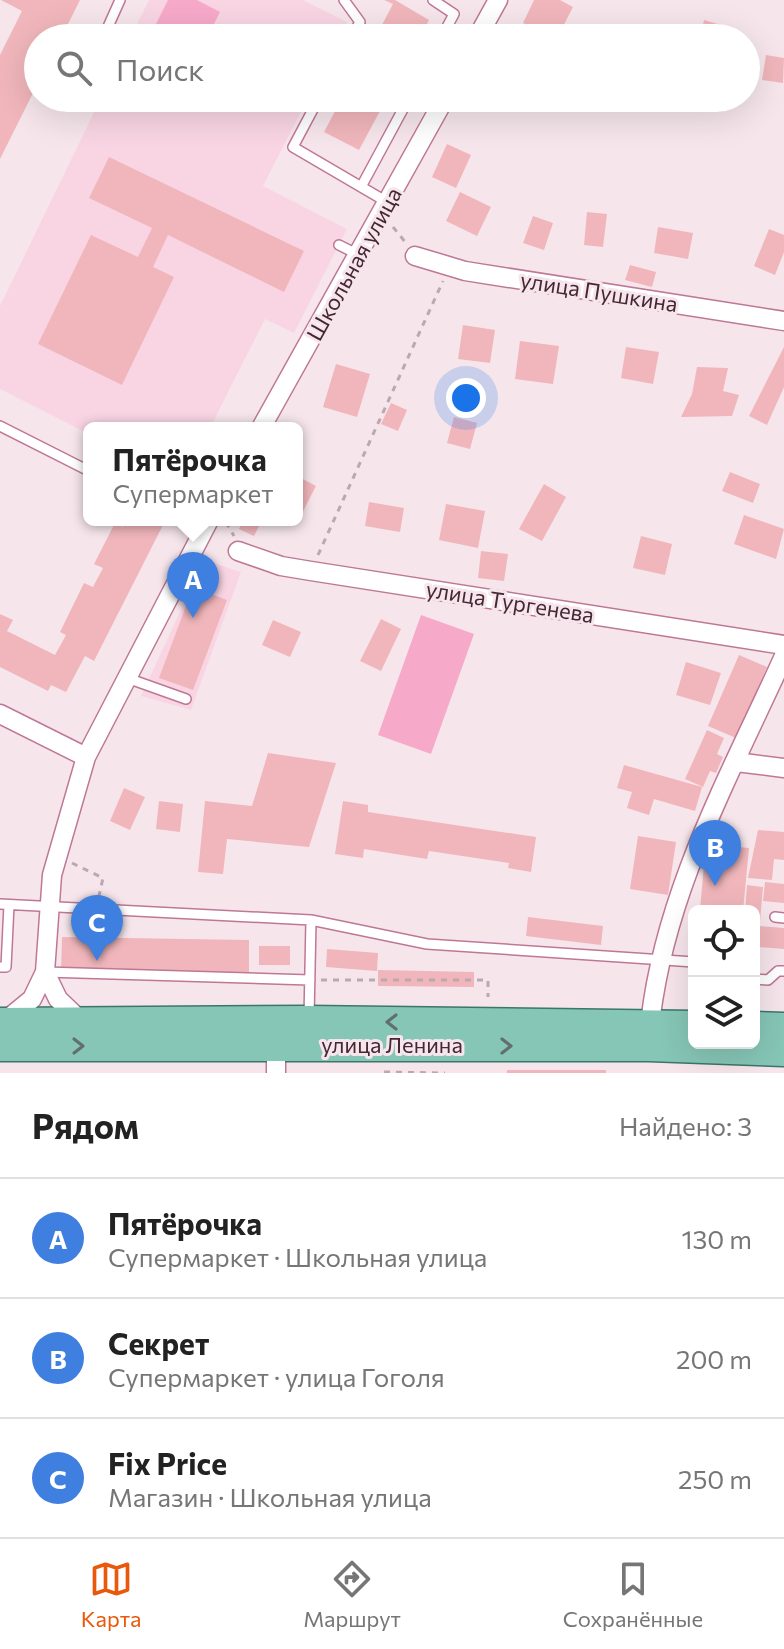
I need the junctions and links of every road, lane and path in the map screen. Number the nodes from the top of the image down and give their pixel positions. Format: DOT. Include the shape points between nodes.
graph roads {
  1 [pos="120,0"];
  2 [pos="344,0"];
  3 [pos="433,0"];
  4 [pos="498,0"];
  5 [pos="109,24"];
  6 [pos="359,24"];
  7 [pos="449,24"];
  8 [pos="485,24"];
  9 [pos="312,112"];
  10 [pos="401,112"];
  11 [pos="438,112"];
  12 [pos="361,187"];
  13 [pos="384,212"];
  14 [pos="339,245"];
  15 [pos="359,255"];
  16 [pos="415,256"];
  17 [pos="449,267"];
  18 [pos="784,321"];
  19 [pos="264,422"];
  20 [pos="0,426"];
  21 [pos="83,468"];
  22 [pos="205,526"];
  23 [pos="238,551"];
  24 [pos="311,571"];
  25 [pos="784,645"];
  26 [pos="784,656"];
  27 [pos="127,678"];
  28 [pos="779,679"];
  29 [pos="186,699"];
  30 [pos="0,714"];
  31 [pos="86,757"];
  32 [pos="736,762"];
  33 [pos="784,768"];
  34 [pos="65,860"];
  35 [pos="4,904"];
  36 [pos="48,908"];
  37 [pos="96,910"];
  38 [pos="311,920"];
  39 [pos="661,959"];
  40 [pos="688,961"];
  41 [pos="0,967"];
  42 [pos="784,971"];
  43 [pos="45,972"];
  44 [pos="760,979"];
  45 [pos="310,980"];
  46 [pos="488,997"];
  47 [pos="308,1021"];
  48 [pos="82,1022"];
  49 [pos="650,1024"];
  50 [pos="688,1026"];
  51 [pos="760,1027"];
  52 [pos="784,1028"];
  53 [pos="1,1031"];
  54 [pos="784,1051"];
  55 [pos="276,1059"];
  56 [pos="375,1072"];
  57 [pos="445,1073"];
  1 -- 5 [label="lane"];
  2 -- 6 [label="lane"];
  3 -- 7 [label="lane" via="454,14"];
  4 -- 8 [label="street"];
  9 -- 12 [label="lane" via="293,147"];
  10 -- 12 [label="lane"];
  11 -- 13 [label="street, Школьная улица"];
  12 -- 13 [label="lane"];
  13 -- 15 [label="street, Школьная улица"];
  13 -- 16 [label="path"];
  14 -- 15 [label="lane"];
  15 -- 19 [label="street, Школьная улица"];
  16 -- 17 [label="street, улица Пушкина"];
  17 -- 18 [label="street, улица Пушкина"];
  17 -- 24 [label="path"];
  20 -- 21 [label="lane"];
  22 -- 27 [label="street"];
  23 -- 24 [label="street, улица Тургенева"];
  24 -- 25 [label="street, улица Тургенева"];
  26 -- 28 [label="street"];
  27 -- 29 [label="lane"];
  27 -- 31 [label="street"];
  28 -- 32 [label="street"];
  30 -- 31 [label="street"];
  31 -- 36 [label="street" via="61,832"];
  32 -- 33 [label="street"];
  32 -- 39 [label="street" via="690,862"];
  34 -- 37 [label="path" via="103,878"];
  35 -- 36 [label="lane"];
  35 -- 41 [label="lane" via="6,967"];
  36 -- 37 [label="lane"];
  36 -- 43 [label="street"];
  37 -- 38 [label="lane"];
  38 -- 39 [label="lane" via="427,944"];
  38 -- 45 [label="lane"];
  39 -- 40 [label="lane"];
  39 -- 49 [label="street"];
  42 -- 44 [label="lane"];
  43 -- 45 [label="lane"];
  43 -- 48 [label="street" via="58,999"];
  43 -- 53 [label="street" via="32,999"];
  45 -- 46 [label="path" via="488,980"];
  45 -- 47 [label="lane"];
  47 -- 48 [label="main road, улица Ленина"];
  49 -- 47 [label="main road, улица Ленина, one-way"];
  48 -- 53 [label="main road, улица Ленина"];
  49 -- 50 [label="main road, улица Ленина"];
  51 -- 52 [label="main road"];
  53 -- 55 [label="main road, улица Ленина, one-way"];
  55 -- 54 [label="main road, улица Ленина, one-way" via="649,1046"];
  56 -- 57 [label="path"];
}
